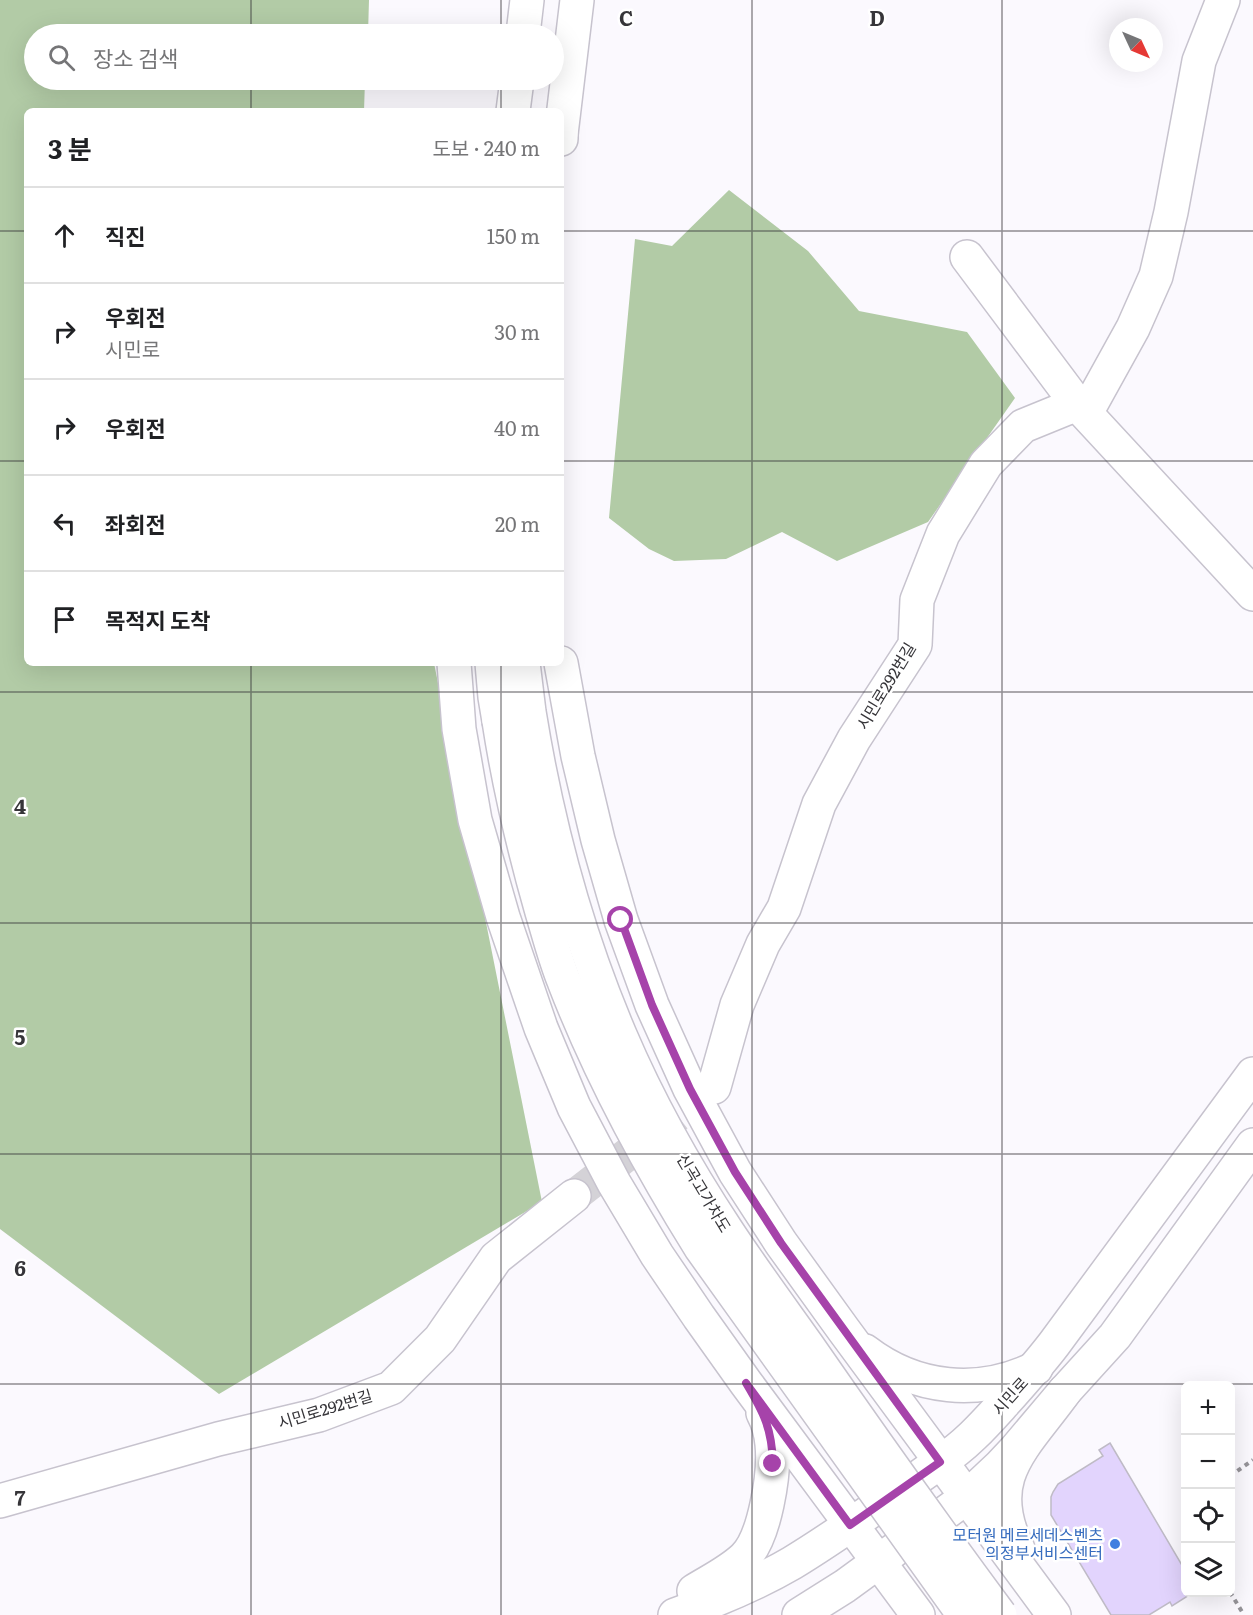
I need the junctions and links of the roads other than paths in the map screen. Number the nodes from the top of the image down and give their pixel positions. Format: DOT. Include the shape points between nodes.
graph roads {
  1 [pos="527,0"];
  2 [pos="577,0"];
  3 [pos="1223,0"];
  4 [pos="524,24"];
  5 [pos="516,90"];
  6 [pos="513,108"];
  7 [pos="564,108"];
  8 [pos="967,257"];
  9 [pos="1082,408"];
  10 [pos="1253,594"];
  11 [pos="454,666"];
  12 [pos="492,666"];
  13 [pos="522,666"];
  14 [pos="562,666"];
  15 [pos="514,716"];
  16 [pos="1253,1074"];
  17 [pos="714,1087"];
  18 [pos="1253,1144"];
  19 [pos="574,1196"];
  20 [pos="843,1329"];
  21 [pos="1036,1368"];
  22 [pos="746,1383"];
  23 [pos="1065,1391"];
  24 [pos="940,1462"];
  25 [pos="967,1497"];
  26 [pos="0,1502"];
  27 [pos="850,1525"];
  28 [pos="878,1562"];
  29 [pos="657,1615"];
  30 [pos="675,1615"];
  31 [pos="799,1615"];
  32 [pos="918,1615"];
  33 [pos="964,1615"];
  34 [pos="1000,1615"];
  35 [pos="1055,1615"];
  1 -- 4 [label="street"];
  2 -- 7 [label="street"];
  3 -- 9 [label="street" via="1199,61 1156,276 1133,328"];
  5 -- 6 [label="street"];
  8 -- 9 [label="street"];
  9 -- 10 [label="street"];
  9 -- 17 [label="street, 시민로292번길" via="1023,426 986,464 943,534 917,600 915,645 854,739 819,804 784,908 763,944 737,1005"];
  11 -- 22 [label="street" via="459,729 474,820 502,917 541,1028 574,1107 614,1183 657,1255"];
  12 -- 15 [label="street" via="495,697"];
  13 -- 15 [label="street"];
  14 -- 20 [label="street" via="598,840 621,920 652,1005 690,1089 735,1172"];
  15 -- 33 [label="street, 신곡고가차도, bridge" via="507,771 522,839 563,979 627,1121 701,1248"];
  15 -- 34 [label="street, 신곡고가차도, bridge" via="543,789 579,927 604,997 680,1155 727,1231"];
  16 -- 21 [label="street, 시민로"];
  18 -- 23 [label="street" via="1115,1336"];
  19 -- 26 [label="street, 시민로292번길" via="496,1258 440,1339 391,1388 319,1414"];
  20 -- 21 [label="street" via="885,1365 945,1384 1002,1382"];
  20 -- 24 [label="street"];
  21 -- 24 [label="street, 시민로" via="972,1438"];
  22 -- 27 [label="street"];
  22 -- 29 [label="street" via="766,1418 772,1442 771,1479 759,1531 743,1559"];
  23 -- 25 [label="street" via="1017,1449"];
  23 -- 35 [label="street" via="1012,1466 1004,1500 1007,1524 1017,1548"];
  24 -- 25 [label="street"];
  24 -- 27 [label="street, 시민로"];
  25 -- 28 [label="street"];
  25 -- 35 [label="street"];
  27 -- 28 [label="street"];
  27 -- 30 [label="street, 시민로" via="760,1580"];
  28 -- 31 [label="street"];
  28 -- 32 [label="street"];
}
